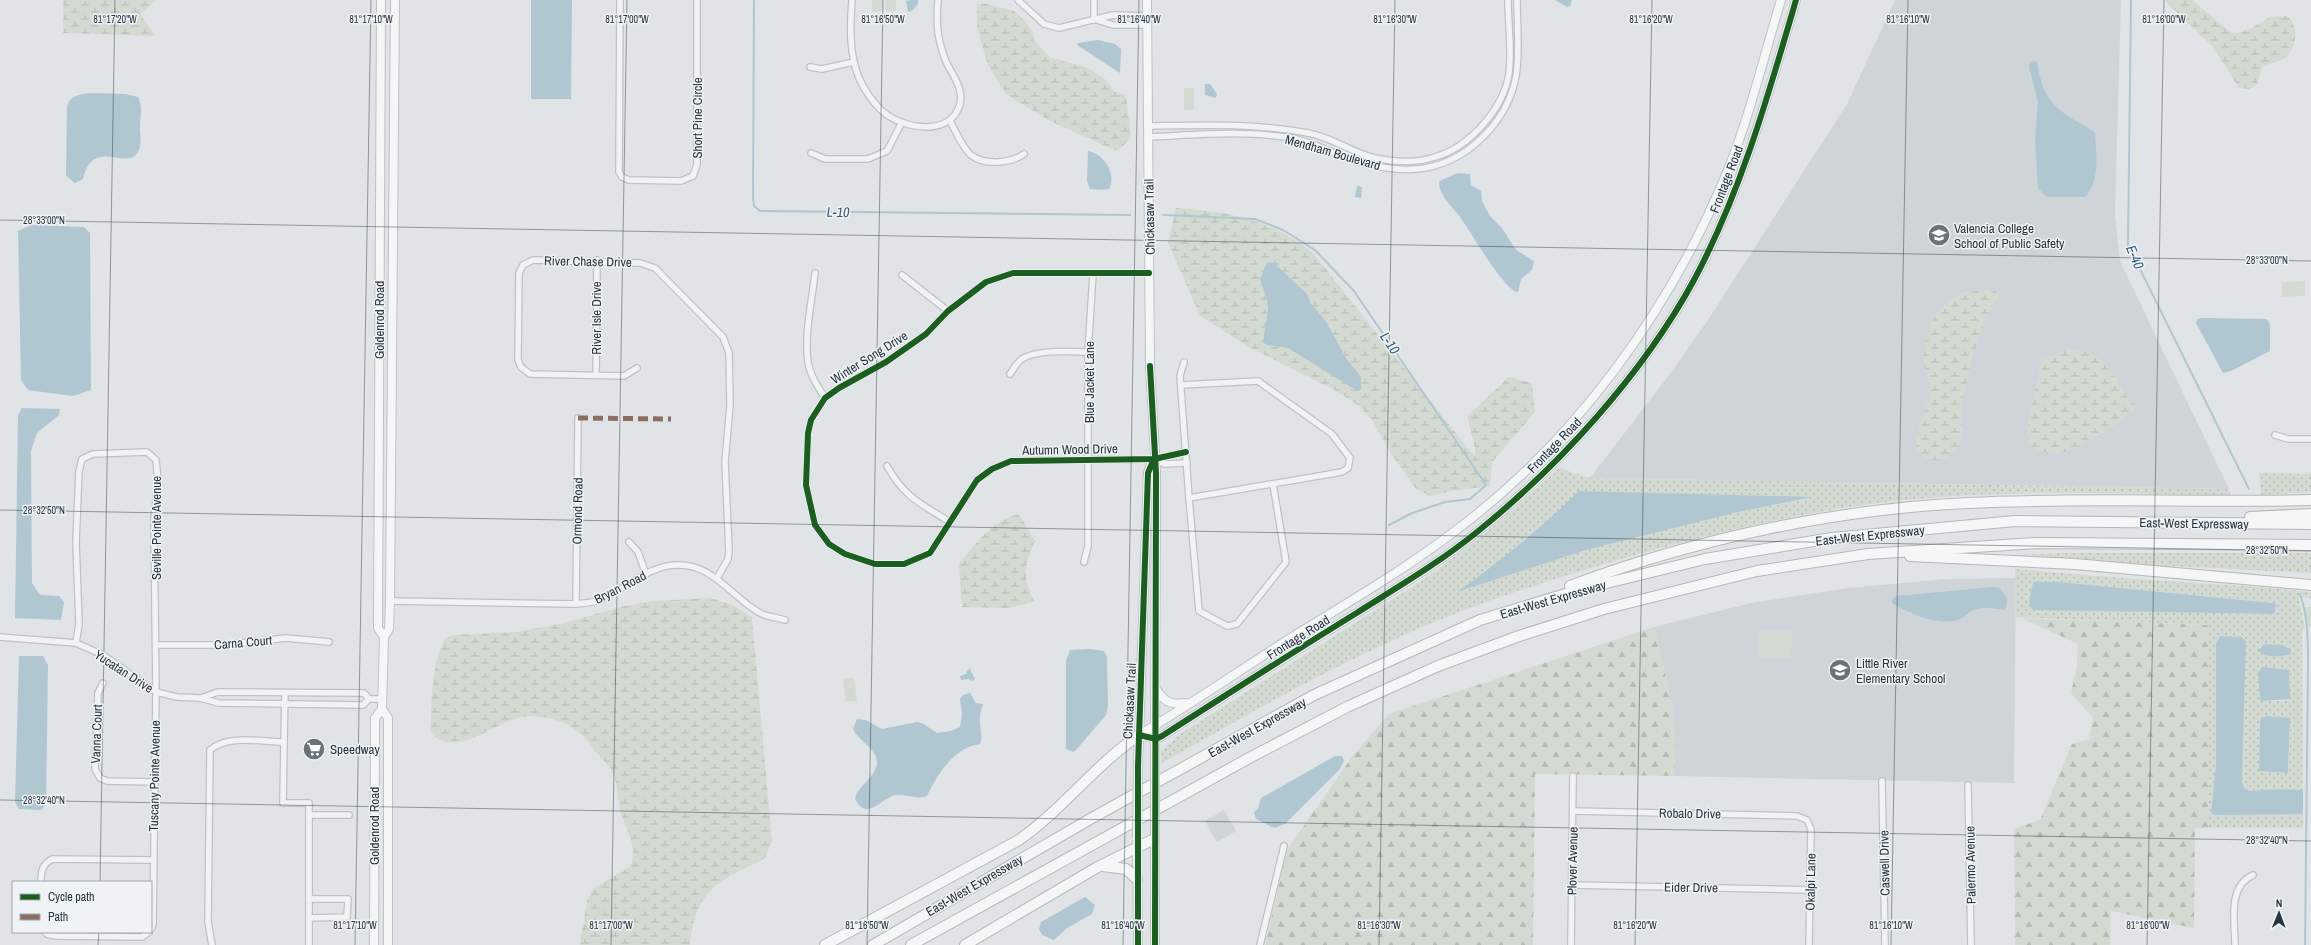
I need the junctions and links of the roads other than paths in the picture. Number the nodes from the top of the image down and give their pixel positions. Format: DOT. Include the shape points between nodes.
graph roads {
  1 [pos="381,0"];
  2 [pos="394,0"];
  3 [pos="620,0"];
  4 [pos="698,0"];
  5 [pos="852,0"];
  6 [pos="938,0"];
  7 [pos="1018,0"];
  8 [pos="1094,0"];
  9 [pos="1147,0"];
  10 [pos="1508,0"];
  11 [pos="1517,0"];
  12 [pos="1781,0"];
  13 [pos="1796,0"];
  14 [pos="1147,16"];
  15 [pos="1094,20"];
  16 [pos="1147,25"];
  17 [pos="380,48"];
  18 [pos="854,62"];
  19 [pos="394,66"];
  20 [pos="810,67"];
  21 [pos="950,121"];
  22 [pos="901,124"];
  23 [pos="1148,126"];
  24 [pos="1148,137"];
  25 [pos="811,153"];
  26 [pos="1024,154"];
  27 [pos="597,260"];
  28 [pos="380,265"];
  29 [pos="815,273"];
  30 [pos="1149,273"];
  31 [pos="1093,274"];
  32 [pos="902,275"];
  33 [pos="392,283"];
  34 [pos="380,284"];
  35 [pos="392,299"];
  36 [pos="948,311"];
  37 [pos="1088,352"];
  38 [pos="1184,362"];
  39 [pos="637,368"];
  40 [pos="1010,374"];
  41 [pos="596,375"];
  42 [pos="1181,385"];
  43 [pos="825,398"];
  44 [pos="578,418"];
  45 [pos="2275,435"];
  46 [pos="2311,439"];
  47 [pos="379,444"];
  48 [pos="1186,452"];
  49 [pos="391,457"];
  50 [pos="1089,459"];
  51 [pos="1154,459"];
  52 [pos="379,463"];
  53 [pos="1186,463"];
  54 [pos="887,466"];
  55 [pos="391,476"];
  56 [pos="1273,484"];
  57 [pos="1189,498"];
  58 [pos="2311,500"];
  59 [pos="2311,514"];
  60 [pos="950,522"];
  61 [pos="2144,523"];
  62 [pos="2311,524"];
  63 [pos="628,542"];
  64 [pos="2311,545"];
  65 [pos="845,554"];
  66 [pos="1868,554"];
  67 [pos="1084,562"];
  68 [pos="646,574"];
  69 [pos="2219,576"];
  70 [pos="717,578"];
  71 [pos="2311,580"];
  72 [pos="378,582"];
  73 [pos="2311,585"];
  74 [pos="390,601"];
  75 [pos="576,604"];
  76 [pos="786,620"];
  77 [pos="1480,620"];
  78 [pos="389,621"];
  79 [pos="0,636"];
  80 [pos="384,637"];
  81 [pos="329,642"];
  82 [pos="76,643"];
  83 [pos="156,645"];
  84 [pos="102,684"];
  85 [pos="1156,688"];
  86 [pos="156,692"];
  87 [pos="285,693"];
  88 [pos="200,698"];
  89 [pos="369,699"];
  90 [pos="383,699"];
  91 [pos="1188,703"];
  92 [pos="285,704"];
  93 [pos="382,709"];
  94 [pos="1155,725"];
  95 [pos="1138,735"];
  96 [pos="1156,739"];
  97 [pos="284,742"];
  98 [pos="1573,776"];
  99 [pos="1882,781"];
  100 [pos="154,782"];
  101 [pos="1968,784"];
  102 [pos="1573,811"];
  103 [pos="309,815"];
  104 [pos="349,815"];
  105 [pos="1807,820"];
  106 [pos="1154,839"];
  107 [pos="1137,842"];
  108 [pos="1284,846"];
  109 [pos="153,860"];
  110 [pos="1099,866"];
  111 [pos="2253,875"];
  112 [pos="1137,879"];
  113 [pos="41,881"];
  114 [pos="1572,885"];
  115 [pos="1810,890"];
  116 [pos="309,899"];
  117 [pos="309,918"];
  118 [pos="152,926"];
  119 [pos="46,933"];
  120 [pos="148,933"];
  121 [pos="873,944"];
  122 [pos="212,945"];
  123 [pos="309,945"];
  124 [pos="374,945"];
  125 [pos="388,945"];
  126 [pos="824,945"];
  127 [pos="911,945"];
  128 [pos="965,945"];
  129 [pos="1138,945"];
  130 [pos="1155,945"];
  131 [pos="1260,945"];
  132 [pos="1571,945"];
  133 [pos="1809,945"];
  134 [pos="1885,945"];
  135 [pos="1971,945"];
  136 [pos="2235,945"];
  1 -- 17 [label="street, Goldenrod Road"];
  2 -- 19 [label="street, Goldenrod Road"];
  3 -- 4 [label="street, Short Pine Circle" via="619,172 622,177 629,180 681,181 693,176 697,165"];
  5 -- 18 [label="street" via="851,41"];
  6 -- 21 [label="street" via="935,25 945,60 959,84 960,104"];
  7 -- 15 [label="street" via="1039,20 1054,28"];
  8 -- 15 [label="street"];
  9 -- 14 [label="street, Chickasaw Trail"];
  10 -- 23 [label="street, Mendham Boulevard" via="1510,68 1502,99 1494,114 1473,134 1456,147 1435,157 1414,161 1375,158 1314,134 1250,125 1226,123"];
  11 -- 24 [label="street, Mendham Boulevard" via="1516,75 1506,104 1496,122 1475,144 1442,163 1415,169 1380,167 1363,164 1314,144 1280,137 1226,134"];
  12 -- 91 [label="street, Frontage Road" via="1728,170 1698,234 1635,342 1593,400 1551,446 1498,496 1455,531 1400,570"];
  13 -- 96 [label="street, Frontage Road" via="1766,102 1733,197 1693,281 1622,387 1546,470 1476,533 1408,580"];
  14 -- 15 [label="street" via="1112,15"];
  14 -- 16 [label="street, Chickasaw Trail"];
  15 -- 16 [label="street" via="1113,25"];
  16 -- 23 [label="street, Chickasaw Trail"];
  17 -- 19 [label="street" via="388,53"];
  17 -- 28 [label="street, Goldenrod Road"];
  18 -- 20 [label="street" via="822,69"];
  18 -- 22 [label="street" via="869,95 882,111"];
  19 -- 33 [label="street, Goldenrod Road"];
  21 -- 22 [label="street" via="936,127"];
  21 -- 26 [label="street" via="970,155 980,160 1015,160"];
  22 -- 25 [label="street" via="887,151 868,159 825,159"];
  23 -- 24 [label="street, Chickasaw Trail"];
  24 -- 30 [label="street, Chickasaw Trail"];
  27 -- 41 [label="street, River Isle Drive"];
  27 -- 41 [label="street, River Chase Drive" via="533,260 523,265 519,273 518,360 521,367 530,374"];
  27 -- 70 [label="street, River Chase Drive" via="640,262 655,268 722,337 730,352 730,405 725,462 729,551 728,559"];
  28 -- 33 [label="street"];
  28 -- 34 [label="street, Goldenrod Road"];
  29 -- 43 [label="street" via="808,363 815,382"];
  30 -- 31 [label="street, Winter Song Drive"];
  30 -- 51 [label="street, Chickasaw Trail"];
  31 -- 36 [label="street, Winter Song Drive" via="1013,273 986,282"];
  31 -- 37 [label="street, Blue Jacket Lane"];
  32 -- 36 [label="street"];
  33 -- 35 [label="street, Goldenrod Road"];
  34 -- 35 [label="street"];
  34 -- 47 [label="street, Goldenrod Road"];
  35 -- 49 [label="street, Goldenrod Road"];
  36 -- 43 [label="street, Winter Song Drive" via="926,334 886,362"];
  37 -- 40 [label="street" via="1051,352 1033,355 1021,359"];
  37 -- 50 [label="street, Blue Jacket Lane"];
  38 -- 42 [label="street" via="1180,370"];
  39 -- 41 [label="street, River Chase Drive" via="624,376"];
  42 -- 48 [label="street"];
  42 -- 56 [label="street" via="1258,381 1332,434 1350,458 1350,466 1342,472"];
  43 -- 65 [label="street, Winter Song Drive" via="811,420 808,433 806,485 815,525 829,544"];
  44 -- 75 [label="street, Ormond Road"];
  45 -- 46 [label="street" via="2288,439"];
  47 -- 49 [label="street"];
  47 -- 52 [label="street, Goldenrod Road"];
  48 -- 51 [label="street"];
  48 -- 53 [label="street"];
  49 -- 55 [label="street, Goldenrod Road"];
  50 -- 51 [label="street, Autumn Wood Drive"];
  50 -- 60 [label="street, Autumn Wood Drive" via="1011,461 992,469 977,480"];
  50 -- 67 [label="street, Blue Jacket Lane" via="1088,546"];
  51 -- 53 [label="street" via="1164,464"];
  51 -- 85 [label="street, Chickasaw Trail"];
  51 -- 95 [label="street, Chickasaw Trail" via="1148,473"];
  52 -- 55 [label="street"];
  52 -- 72 [label="street, Goldenrod Road"];
  53 -- 57 [label="street"];
  54 -- 60 [label="street" via="898,484 912,498"];
  55 -- 74 [label="street, Goldenrod Road"];
  56 -- 57 [label="street"];
  56 -- 57 [label="street" via="1286,562 1240,620 1230,626 1206,617 1199,611"];
  58 -- 77 [label="highway" via="1967,503 1826,518 1692,548 1601,575"];
  59 -- 61 [label="highway"];
  60 -- 65 [label="street, Autumn Wood Drive" via="930,553 904,564 875,564"];
  61 -- 62 [label="highway, East-West Expressway"];
  61 -- 77 [label="highway, East-West Expressway" via="2015,521 1832,538 1705,559 1582,589"];
  63 -- 68 [label="street" via="638,552"];
  64 -- 66 [label="highway, East-West Expressway" via="2036,543"];
  66 -- 69 [label="highway" via="2075,564"];
  66 -- 127 [label="highway, East-West Expressway" via="1757,571 1604,609 1519,636 1438,666 1347,707 1251,757"];
  68 -- 70 [label="street, Bryan Road" via="661,567 677,565 700,569"];
  68 -- 75 [label="street, Bryan Road" via="602,599"];
  69 -- 71 [label="highway"];
  69 -- 73 [label="highway"];
  70 -- 76 [label="street, Bryan Road" via="756,610 767,616"];
  72 -- 78 [label="street" via="384,588 383,613"];
  72 -- 80 [label="street, Goldenrod Road" via="378,628"];
  74 -- 75 [label="street, Bryan Road"];
  74 -- 78 [label="street, Goldenrod Road"];
  77 -- 121 [label="highway, East-West Expressway" via="1314,695 1092,818"];
  78 -- 80 [label="street, Goldenrod Road" via="389,630"];
  79 -- 82 [label="street, Yucatan Drive"];
  80 -- 90 [label="street, Goldenrod Road"];
  81 -- 83 [label="street, Carna Court" via="286,638 223,645"];
  82 -- 83 [label="street, Seville Pointe Avenue" via="79,624 76,542 79,471 82,459 92,454 147,452 156,460 158,482 154,519"];
  82 -- 86 [label="street, Yucatan Drive" via="103,655"];
  83 -- 86 [label="street, Seville Pointe Avenue"];
  84 -- 100 [label="street, Vanna Court" via="98,693 95,769 100,778 108,781"];
  85 -- 91 [label="street" via="1166,702 1178,705"];
  85 -- 94 [label="street, Chickasaw Trail"];
  86 -- 88 [label="street, Yucatan Drive" via="177,697"];
  86 -- 100 [label="street, Tuscany Pointe Avenue"];
  87 -- 88 [label="street, Yucatan Drive" via="218,692"];
  87 -- 89 [label="street, Yucatan Drive" via="364,693"];
  87 -- 92 [label="street"];
  88 -- 92 [label="street, Yucatan Drive" via="219,703"];
  89 -- 90 [label="street, Yucatan Drive"];
  89 -- 92 [label="street, Yucatan Drive" via="363,705"];
  90 -- 93 [label="street, Goldenrod Road"];
  91 -- 94 [label="street, Frontage Road"];
  92 -- 97 [label="street"];
  93 -- 124 [label="street, Goldenrod Road" via="375,718"];
  93 -- 125 [label="street, Goldenrod Road" via="388,718"];
  94 -- 95 [label="street, Frontage Road"];
  94 -- 96 [label="street, Chickasaw Trail"];
  95 -- 96 [label="street"];
  95 -- 107 [label="street, Chickasaw Trail, bridge"];
  95 -- 126 [label="highway" via="1105,761 1040,825 1019,840"];
  96 -- 106 [label="street, Chickasaw Trail, bridge"];
  97 -- 103 [label="street" via="283,803 309,803"];
  97 -- 122 [label="street" via="230,740 217,743 210,750 208,922"];
  98 -- 102 [label="street, Plover Avenue"];
  99 -- 134 [label="street, Caswell Drive"];
  100 -- 109 [label="street, Tuscany Pointe Avenue"];
  101 -- 135 [label="street, Palermo Avenue"];
  102 -- 105 [label="street, Robalo Drive" via="1797,816"];
  102 -- 114 [label="street, Plover Avenue"];
  103 -- 104 [label="street"];
  103 -- 116 [label="street"];
  105 -- 115 [label="street, Okalpi Lane" via="1811,829"];
  106 -- 107 [label="highway"];
  106 -- 130 [label="street, Chickasaw Trail"];
  107 -- 110 [label="highway"];
  107 -- 112 [label="street, Chickasaw Trail"];
  108 -- 131 [label="street"];
  109 -- 113 [label="street" via="52,859 41,871"];
  109 -- 118 [label="street, Tuscany Pointe Avenue"];
  110 -- 112 [label="highway" via="1120,866"];
  110 -- 128 [label="highway"];
  111 -- 136 [label="street" via="2244,881 2236,893"];
  112 -- 129 [label="street, Chickasaw Trail"];
  114 -- 115 [label="street, Eider Drive"];
  114 -- 132 [label="street, Plover Avenue"];
  115 -- 133 [label="street, Okalpi Lane"];
  116 -- 117 [label="street"];
  116 -- 117 [label="street" via="348,899 347,917"];
  117 -- 123 [label="street"];
  119 -- 120 [label="street" via="56,936 142,937"];
}
